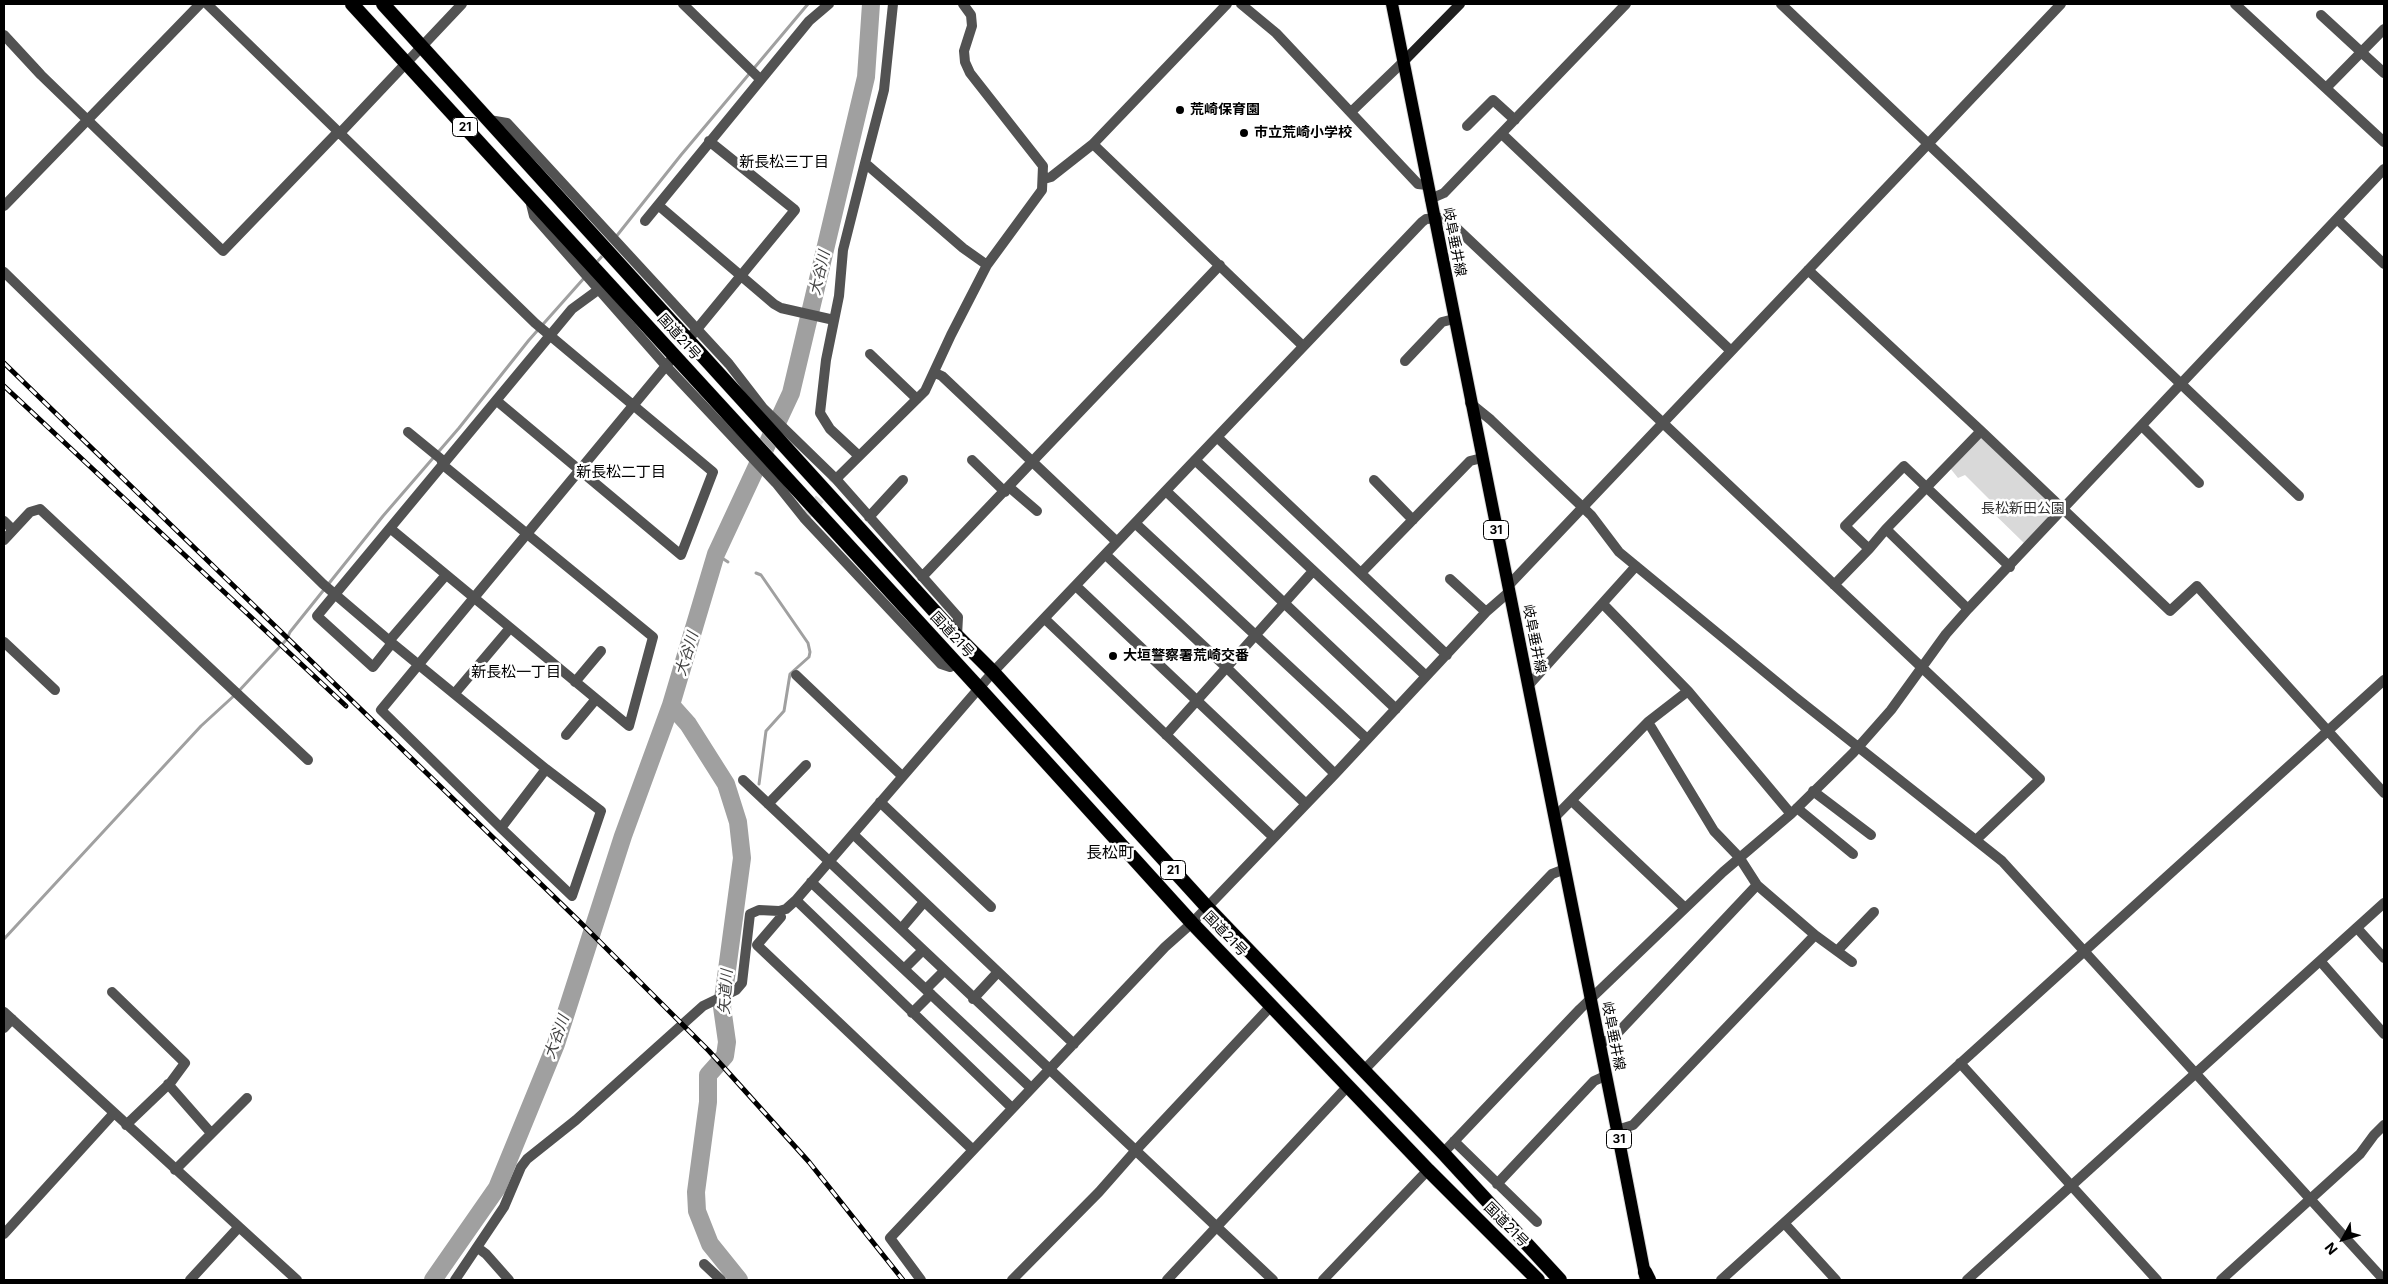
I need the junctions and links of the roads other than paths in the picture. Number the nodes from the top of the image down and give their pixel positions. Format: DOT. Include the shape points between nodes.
graph roads {
  1 [pos="200,4"];
  2 [pos="207,4"];
  3 [pos="352,4"];
  4 [pos="383,4"];
  5 [pos="462,4"];
  6 [pos="683,4"];
  7 [pos="829,4"];
  8 [pos="893,4"];
  9 [pos="964,4"];
  10 [pos="1226,4"];
  11 [pos="1241,4"];
  12 [pos="1392,4"];
  13 [pos="1460,4"];
  14 [pos="1626,4"];
  15 [pos="1781,4"];
  16 [pos="2061,4"];
  17 [pos="2235,4"];
  18 [pos="2322,14"];
  19 [pos="2384,29"];
  20 [pos="4,35"];
  21 [pos="422,46"];
  22 [pos="2362,52"];
  23 [pos="1404,61"];
  24 [pos="406,63"];
  25 [pos="2384,73"];
  26 [pos="760,79"];
  27 [pos="2326,88"];
  28 [pos="1351,112"];
  29 [pos="489,120"];
  30 [pos="1515,120"];
  31 [pos="88,121"];
  32 [pos="1467,126"];
  33 [pos="340,132"];
  34 [pos="1502,134"];
  35 [pos="709,141"];
  36 [pos="2384,142"];
  37 [pos="1927,143"];
  38 [pos="1092,144"];
  39 [pos="865,162"];
  40 [pos="2384,169"];
  41 [pos="1044,179"];
  42 [pos="1428,185"];
  43 [pos="530,198"];
  44 [pos="1430,199"];
  45 [pos="658,205"];
  46 [pos="4,206"];
  47 [pos="1434,218"];
  48 [pos="2338,220"];
  49 [pos="645,221"];
  50 [pos="616,250"];
  51 [pos="2384,264"];
  52 [pos="987,265"];
  53 [pos="1220,265"];
  54 [pos="1808,270"];
  55 [pos="4,272"];
  56 [pos="740,275"];
  57 [pos="598,290"];
  58 [pos="1454,318"];
  59 [pos="831,320"];
  60 [pos="695,332"];
  61 [pos="547,333"];
  62 [pos="1303,346"];
  63 [pos="1731,351"];
  64 [pos="870,354"];
  65 [pos="1405,361"];
  66 [pos="668,364"];
  67 [pos="935,373"];
  68 [pos="2183,384"];
  69 [pos="917,399"];
  70 [pos="497,401"];
  71 [pos="1470,403"];
  72 [pos="634,406"];
  73 [pos="762,414"];
  74 [pos="1662,423"];
  75 [pos="2142,426"];
  76 [pos="1981,431"];
  77 [pos="408,432"];
  78 [pos="1217,438"];
  79 [pos="744,440"];
  80 [pos="794,448"];
  81 [pos="859,456"];
  82 [pos="1482,458"];
  83 [pos="439,459"];
  84 [pos="972,460"];
  85 [pos="1195,460"];
  86 [pos="1033,462"];
  87 [pos="581,471"];
  88 [pos="836,479"];
  89 [pos="903,480"];
  90 [pos="1374,480"];
  91 [pos="2199,483"];
  92 [pos="1927,487"];
  93 [pos="1007,489"];
  94 [pos="1166,490"];
  95 [pos="2299,496"];
  96 [pos="1581,506"];
  97 [pos="2064,510"];
  98 [pos="1037,511"];
  99 [pos="868,517"];
  100 [pos="1413,520"];
  101 [pos="4,521"];
  102 [pos="1135,524"];
  103 [pos="391,528"];
  104 [pos="1886,529"];
  105 [pos="13,530"];
  106 [pos="526,534"];
  107 [pos="4,540"];
  108 [pos="1117,542"];
  109 [pos="1869,549"];
  110 [pos="1106,554"];
  111 [pos="1636,566"];
  112 [pos="2010,567"];
  113 [pos="1312,571"];
  114 [pos="1361,574"];
  115 [pos="446,575"];
  116 [pos="922,577"];
  117 [pos="1450,579"];
  118 [pos="1834,584"];
  119 [pos="1076,586"];
  120 [pos="1508,589"];
  121 [pos="334,592"];
  122 [pos="475,598"];
  123 [pos="1284,603"];
  124 [pos="1603,604"];
  125 [pos="1968,609"];
  126 [pos="1486,612"];
  127 [pos="1045,619"];
  128 [pos="510,628"];
  129 [pos="957,636"];
  130 [pos="1254,636"];
  131 [pos="4,642"];
  132 [pos="391,642"];
  133 [pos="601,651"];
  134 [pos="1447,655"];
  135 [pos="419,664"];
  136 [pos="1226,667"];
  137 [pos="1921,668"];
  138 [pos="992,672"];
  139 [pos="796,675"];
  140 [pos="1426,676"];
  141 [pos="2384,680"];
  142 [pos="575,682"];
  143 [pos="1528,686"];
  144 [pos="978,687"];
  145 [pos="55,690"];
  146 [pos="1688,691"];
  147 [pos="455,693"];
  148 [pos="596,699"];
  149 [pos="1196,701"];
  150 [pos="1396,708"];
  151 [pos="1648,722"];
  152 [pos="2328,731"];
  153 [pos="566,735"];
  154 [pos="1166,735"];
  155 [pos="1367,739"];
  156 [pos="1858,746"];
  157 [pos="308,760"];
  158 [pos="806,765"];
  159 [pos="546,769"];
  160 [pos="1335,774"];
  161 [pos="902,776"];
  162 [pos="743,780"];
  163 [pos="1814,791"];
  164 [pos="2384,793"];
  165 [pos="1572,801"];
  166 [pos="880,802"];
  167 [pos="768,804"];
  168 [pos="1306,804"];
  169 [pos="1794,811"];
  170 [pos="1554,818"];
  171 [pos="501,828"];
  172 [pos="853,834"];
  173 [pos="1871,836"];
  174 [pos="1273,837"];
  175 [pos="1976,840"];
  176 [pos="1853,854"];
  177 [pos="1739,857"];
  178 [pos="829,861"];
  179 [pos="1565,869"];
  180 [pos="811,882"];
  181 [pos="1757,885"];
  182 [pos="796,900"];
  183 [pos="924,902"];
  184 [pos="2384,903"];
  185 [pos="1206,906"];
  186 [pos="991,907"];
  187 [pos="1685,908"];
  188 [pos="780,911"];
  189 [pos="1874,912"];
  190 [pos="1192,923"];
  191 [pos="2357,928"];
  192 [pos="901,929"];
  193 [pos="1815,935"];
  194 [pos="922,951"];
  195 [pos="1836,951"];
  196 [pos="2085,951"];
  197 [pos="2384,958"];
  198 [pos="1852,962"];
  199 [pos="2320,962"];
  200 [pos="904,969"];
  201 [pos="944,971"];
  202 [pos="998,972"];
  203 [pos="112,992"];
  204 [pos="928,992"];
  205 [pos="973,998"];
  206 [pos="1591,999"];
  207 [pos="1271,1006"];
  208 [pos="912,1013"];
  209 [pos="8,1015"];
  210 [pos="4,1028"];
  211 [pos="2384,1034"];
  212 [pos="1600,1042"];
  213 [pos="1074,1044"];
  214 [pos="1960,1063"];
  215 [pos="1049,1069"];
  216 [pos="1364,1070"];
  217 [pos="2196,1074"];
  218 [pos="1606,1076"];
  219 [pos="168,1084"];
  220 [pos="1347,1087"];
  221 [pos="1031,1088"];
  222 [pos="247,1098"];
  223 [pos="1012,1108"];
  224 [pos="114,1113"];
  225 [pos="126,1125"];
  226 [pos="2384,1125"];
  227 [pos="1618,1130"];
  228 [pos="211,1133"];
  229 [pos="1454,1141"];
  230 [pos="973,1150"];
  231 [pos="1136,1150"];
  232 [pos="1443,1153"];
  233 [pos="175,1170"];
  234 [pos="1428,1170"];
  235 [pos="1497,1184"];
  236 [pos="2072,1186"];
  237 [pos="2310,1199"];
  238 [pos="1537,1222"];
  239 [pos="1785,1224"];
  240 [pos="1218,1227"];
  241 [pos="238,1228"];
  242 [pos="4,1234"];
  243 [pos="478,1248"];
  244 [pos="1534,1253"];
  245 [pos="704,1264"];
  246 [pos="1647,1278"];
  247 [pos="190,1280"];
  248 [pos="297,1280"];
  249 [pos="455,1280"];
  250 [pos="509,1280"];
  251 [pos="721,1280"];
  252 [pos="921,1280"];
  253 [pos="1012,1280"];
  254 [pos="1167,1280"];
  255 [pos="1273,1280"];
  256 [pos="1323,1280"];
  257 [pos="1538,1280"];
  258 [pos="1560,1280"];
  259 [pos="1567,1280"];
  260 [pos="1721,1280"];
  261 [pos="1836,1280"];
  262 [pos="1967,1280"];
  263 [pos="2157,1280"];
  264 [pos="2221,1280"];
  265 [pos="2384,1280"];
  1 -- 31 [label="street"];
  2 -- 33 [label="street"];
  3 -- 24 [label="highway, 国道21号 / 21"];
  4 -- 21 [label="highway, 国道21号 / 21"];
  5 -- 21 [label="street"];
  6 -- 26 [label="street"];
  7 -- 26 [label="street" via="809,21"];
  8 -- 39 [label="street" via="884,90"];
  9 -- 41 [label="street" via="971,15 972,26 964,62 1034,152 1043,166"];
  10 -- 38 [label="street"];
  11 -- 28 [label="street" via="1276,33"];
  12 -- 23 [label="main road, 岐阜垂井線 / 31"];
  13 -- 23 [label="main road"];
  14 -- 30 [label="street"];
  15 -- 37 [label="street"];
  16 -- 37 [label="street"];
  17 -- 27 [label="street"];
  18 -- 22 [label="street"];
  19 -- 22 [label="street"];
  20 -- 31 [label="street"];
  21 -- 24 [label="street"];
  21 -- 29 [label="highway, 国道21号 / 21"];
  22 -- 25 [label="street"];
  22 -- 27 [label="street"];
  23 -- 28 [label="street"];
  23 -- 42 [label="main road, 岐阜垂井線 / 31"];
  24 -- 33 [label="street"];
  24 -- 43 [label="highway, 国道21号 / 21"];
  26 -- 35 [label="street"];
  27 -- 36 [label="street"];
  28 -- 42 [label="street" via="1418,184"];
  29 -- 50 [label="highway, 国道21号 / 21" via="592,234"];
  29 -- 50 [label="street" via="507,123 610,235"];
  30 -- 32 [label="street" via="1493,100"];
  30 -- 34 [label="street"];
  31 -- 33 [label="street" via="223,251"];
  31 -- 46 [label="street"];
  33 -- 61 [label="street"];
  34 -- 44 [label="street" via="1444,193"];
  34 -- 63 [label="street"];
  35 -- 45 [label="street"];
  35 -- 56 [label="street" via="795,210"];
  37 -- 54 [label="street"];
  37 -- 68 [label="street"];
  38 -- 41 [label="street" via="1051,177"];
  38 -- 53 [label="street"];
  39 -- 52 [label="street"];
  39 -- 59 [label="street" via="845,240"];
  40 -- 48 [label="street"];
  41 -- 52 [label="street" via="1042,190"];
  42 -- 44 [label="main road, 岐阜垂井線 / 31"];
  43 -- 57 [label="street" via="534,216"];
  43 -- 79 [label="highway, 国道21号 / 21"];
  44 -- 47 [label="main road, 岐阜垂井線 / 31"];
  45 -- 49 [label="street"];
  45 -- 56 [label="street"];
  47 -- 58 [label="main road, 岐阜垂井線 / 31"];
  47 -- 62 [label="street" via="1422,222"];
  47 -- 74 [label="street" via="1450,221"];
  48 -- 51 [label="street"];
  48 -- 68 [label="street"];
  50 -- 60 [label="street"];
  50 -- 73 [label="highway, 国道21号 / 21"];
  52 -- 67 [label="street"];
  53 -- 62 [label="street"];
  53 -- 86 [label="street"];
  54 -- 63 [label="street"];
  54 -- 76 [label="street"];
  55 -- 121 [label="street"];
  56 -- 59 [label="street" via="774,304"];
  56 -- 60 [label="street"];
  57 -- 61 [label="street" via="572,308"];
  57 -- 66 [label="street"];
  58 -- 65 [label="street" via="1442,322"];
  58 -- 71 [label="main road, 岐阜垂井線 / 31"];
  59 -- 81 [label="street" via="820,413 830,429"];
  60 -- 73 [label="street" via="729,364"];
  61 -- 70 [label="street"];
  61 -- 72 [label="street"];
  62 -- 78 [label="street"];
  63 -- 74 [label="street"];
  64 -- 69 [label="street"];
  66 -- 72 [label="street"];
  66 -- 79 [label="street"];
  67 -- 69 [label="street"];
  67 -- 86 [label="street"];
  68 -- 75 [label="street"];
  68 -- 95 [label="street"];
  69 -- 81 [label="street"];
  70 -- 83 [label="street"];
  70 -- 87 [label="street"];
  71 -- 82 [label="main road, 岐阜垂井線 / 31"];
  71 -- 96 [label="street" via="1492,420"];
  72 -- 87 [label="street"];
  72 -- 87 [label="street" via="713,472 681,555"];
  73 -- 80 [label="highway, 国道21号 / 21"];
  74 -- 96 [label="street"];
  74 -- 118 [label="street"];
  75 -- 91 [label="street"];
  75 -- 97 [label="street"];
  76 -- 92 [label="street"];
  76 -- 97 [label="street"];
  77 -- 83 [label="street"];
  78 -- 85 [label="street"];
  78 -- 114 [label="street"];
  79 -- 144 [label="highway, 国道21号 / 21"];
  80 -- 88 [label="street"];
  80 -- 129 [label="highway, 国道21号 / 21"];
  81 -- 88 [label="street"];
  82 -- 100 [label="street" via="1470,461"];
  82 -- 120 [label="main road, 岐阜垂井線 / 31"];
  83 -- 103 [label="street"];
  83 -- 106 [label="street"];
  84 -- 93 [label="street"];
  85 -- 94 [label="street"];
  85 -- 113 [label="street"];
  86 -- 93 [label="street"];
  86 -- 108 [label="street"];
  87 -- 106 [label="street"];
  88 -- 99 [label="street"];
  89 -- 99 [label="street"];
  90 -- 100 [label="street"];
  92 -- 104 [label="street"];
  92 -- 109 [label="street" via="1904,466 1845,526"];
  92 -- 112 [label="street"];
  93 -- 98 [label="street"];
  93 -- 116 [label="street"];
  94 -- 102 [label="street"];
  94 -- 123 [label="street"];
  96 -- 111 [label="street" via="1619,552"];
  96 -- 120 [label="street"];
  97 -- 112 [label="street"];
  97 -- 152 [label="street" via="2170,612 2197,586"];
  99 -- 116 [label="street"];
  100 -- 114 [label="street"];
  101 -- 105 [label="street"];
  102 -- 108 [label="street"];
  102 -- 130 [label="street"];
  103 -- 115 [label="street"];
  103 -- 121 [label="street"];
  104 -- 109 [label="street"];
  104 -- 125 [label="street"];
  105 -- 107 [label="street"];
  105 -- 157 [label="street" via="30,512 40,509"];
  106 -- 122 [label="street"];
  106 -- 148 [label="street" via="653,637 629,726"];
  108 -- 110 [label="street"];
  109 -- 118 [label="street"];
  110 -- 119 [label="street"];
  110 -- 136 [label="street"];
  111 -- 124 [label="street"];
  111 -- 156 [label="street"];
  112 -- 125 [label="street"];
  113 -- 123 [label="street"];
  113 -- 140 [label="street"];
  114 -- 134 [label="street"];
  115 -- 122 [label="street"];
  115 -- 132 [label="street"];
  116 -- 129 [label="street" via="958,617"];
  117 -- 126 [label="street"];
  118 -- 137 [label="street"];
  119 -- 127 [label="street"];
  119 -- 149 [label="street"];
  120 -- 126 [label="street"];
  120 -- 143 [label="main road, 岐阜垂井線 / 31"];
  121 -- 132 [label="street"];
  121 -- 132 [label="street" via="317,616 373,667"];
  122 -- 128 [label="street"];
  122 -- 135 [label="street"];
  123 -- 130 [label="street"];
  123 -- 150 [label="street"];
  124 -- 143 [label="street"];
  124 -- 146 [label="street"];
  125 -- 137 [label="street"];
  126 -- 134 [label="street"];
  127 -- 138 [label="street"];
  127 -- 154 [label="street"];
  128 -- 142 [label="street"];
  128 -- 147 [label="street"];
  129 -- 138 [label="highway, 国道21号 / 21"];
  130 -- 136 [label="street"];
  130 -- 155 [label="street"];
  131 -- 145 [label="street"];
  132 -- 135 [label="street"];
  133 -- 142 [label="street"];
  134 -- 140 [label="street"];
  135 -- 147 [label="street"];
  135 -- 171 [label="street" via="381,710"];
  136 -- 149 [label="street"];
  136 -- 160 [label="street"];
  137 -- 156 [label="street" via="1891,710"];
  137 -- 175 [label="street" via="2040,779"];
  138 -- 144 [label="street"];
  138 -- 185 [label="highway, 国道21号 / 21"];
  139 -- 161 [label="street"];
  140 -- 150 [label="street"];
  141 -- 152 [label="street"];
  142 -- 148 [label="street"];
  143 -- 170 [label="main road, 岐阜垂井線 / 31"];
  144 -- 161 [label="street"];
  144 -- 190 [label="highway, 国道21号 / 21"];
  146 -- 151 [label="street"];
  146 -- 169 [label="street"];
  147 -- 159 [label="street"];
  148 -- 153 [label="street"];
  149 -- 154 [label="street"];
  149 -- 168 [label="street"];
  150 -- 155 [label="street"];
  151 -- 165 [label="street"];
  151 -- 177 [label="street" via="1714,831"];
  152 -- 164 [label="street"];
  152 -- 196 [label="street"];
  154 -- 174 [label="street"];
  155 -- 160 [label="street"];
  156 -- 163 [label="street"];
  156 -- 175 [label="street"];
  158 -- 167 [label="street"];
  159 -- 171 [label="street"];
  159 -- 171 [label="street" via="601,811 572,896"];
  160 -- 168 [label="street"];
  161 -- 166 [label="street"];
  162 -- 167 [label="street"];
  163 -- 169 [label="street"];
  163 -- 173 [label="street"];
  165 -- 170 [label="street"];
  165 -- 187 [label="street"];
  166 -- 172 [label="street"];
  166 -- 186 [label="street"];
  167 -- 178 [label="street"];
  168 -- 174 [label="street"];
  169 -- 176 [label="street"];
  169 -- 177 [label="street"];
  170 -- 179 [label="main road, 岐阜垂井線 / 31"];
  172 -- 178 [label="street"];
  172 -- 183 [label="street"];
  174 -- 185 [label="street"];
  175 -- 196 [label="street" via="2002,861"];
  177 -- 181 [label="street"];
  177 -- 187 [label="street"];
  178 -- 180 [label="street"];
  178 -- 192 [label="street"];
  179 -- 206 [label="main road, 岐阜垂井線 / 31"];
  179 -- 216 [label="street" via="1552,874"];
  180 -- 182 [label="street"];
  180 -- 200 [label="street"];
  181 -- 193 [label="street"];
  181 -- 212 [label="street" via="1611,1040"];
  182 -- 188 [label="street"];
  182 -- 208 [label="street"];
  183 -- 192 [label="street"];
  183 -- 202 [label="street"];
  184 -- 191 [label="street"];
  185 -- 190 [label="street"];
  185 -- 216 [label="highway, 国道21号 / 21"];
  187 -- 206 [label="street"];
  188 -- 230 [label="street" via="780,917 757,945"];
  188 -- 243 [label="street" via="759,910 750,914 742,983 736,990 712,1000 553,1140 527,1159 504,1207"];
  189 -- 195 [label="street"];
  190 -- 207 [label="highway, 国道21号 / 21"];
  190 -- 213 [label="street" via="1165,947"];
  191 -- 197 [label="street"];
  191 -- 199 [label="street"];
  192 -- 194 [label="street"];
  193 -- 195 [label="street"];
  193 -- 227 [label="street" via="1633,1125"];
  194 -- 200 [label="street"];
  194 -- 201 [label="street"];
  195 -- 198 [label="street"];
  196 -- 214 [label="street"];
  196 -- 217 [label="street"];
  199 -- 211 [label="street"];
  199 -- 217 [label="street"];
  200 -- 204 [label="street"];
  201 -- 204 [label="street"];
  201 -- 205 [label="street"];
  202 -- 205 [label="street"];
  202 -- 213 [label="street"];
  203 -- 219 [label="street" via="185,1063"];
  204 -- 208 [label="street"];
  204 -- 221 [label="street"];
  205 -- 215 [label="street"];
  206 -- 212 [label="main road, 岐阜垂井線 / 31"];
  206 -- 229 [label="street"];
  207 -- 220 [label="highway, 国道21号 / 21"];
  207 -- 231 [label="street"];
  208 -- 223 [label="street"];
  209 -- 210 [label="street"];
  209 -- 224 [label="street"];
  212 -- 218 [label="main road, 岐阜垂井線 / 31"];
  213 -- 215 [label="street"];
  214 -- 236 [label="street"];
  214 -- 239 [label="street"];
  215 -- 221 [label="street"];
  215 -- 231 [label="street"];
  216 -- 232 [label="highway, 国道21号 / 21"];
  217 -- 236 [label="street"];
  217 -- 237 [label="street"];
  218 -- 227 [label="main road, 岐阜垂井線 / 31"];
  218 -- 235 [label="street" via="1594,1081"];
  219 -- 225 [label="street"];
  219 -- 228 [label="street"];
  220 -- 234 [label="highway, 国道21号 / 21"];
  220 -- 240 [label="street"];
  221 -- 223 [label="street"];
  222 -- 228 [label="street"];
  223 -- 230 [label="street"];
  224 -- 225 [label="street"];
  224 -- 242 [label="street"];
  225 -- 233 [label="street"];
  226 -- 237 [label="street" via="2360,1154"];
  227 -- 246 [label="main road, 岐阜垂井線 / 31"];
  228 -- 233 [label="street"];
  229 -- 232 [label="street"];
  229 -- 235 [label="street"];
  230 -- 252 [label="street" via="890,1238"];
  231 -- 240 [label="street"];
  231 -- 253 [label="street"];
  232 -- 244 [label="highway, 国道21号 / 21"];
  233 -- 241 [label="street"];
  234 -- 256 [label="street"];
  234 -- 257 [label="highway, 国道21号 / 21"];
  235 -- 238 [label="street"];
  236 -- 262 [label="street"];
  236 -- 263 [label="street"];
  237 -- 264 [label="street"];
  237 -- 265 [label="street"];
  239 -- 260 [label="street"];
  239 -- 261 [label="street"];
  240 -- 254 [label="street"];
  240 -- 255 [label="street"];
  241 -- 247 [label="street"];
  241 -- 248 [label="street"];
  243 -- 249 [label="street"];
  243 -- 250 [label="street"];
  244 -- 258 [label="highway, 国道21号 / 21"];
  244 -- 259 [label="highway, 21"];
  245 -- 251 [label="street"];
}
